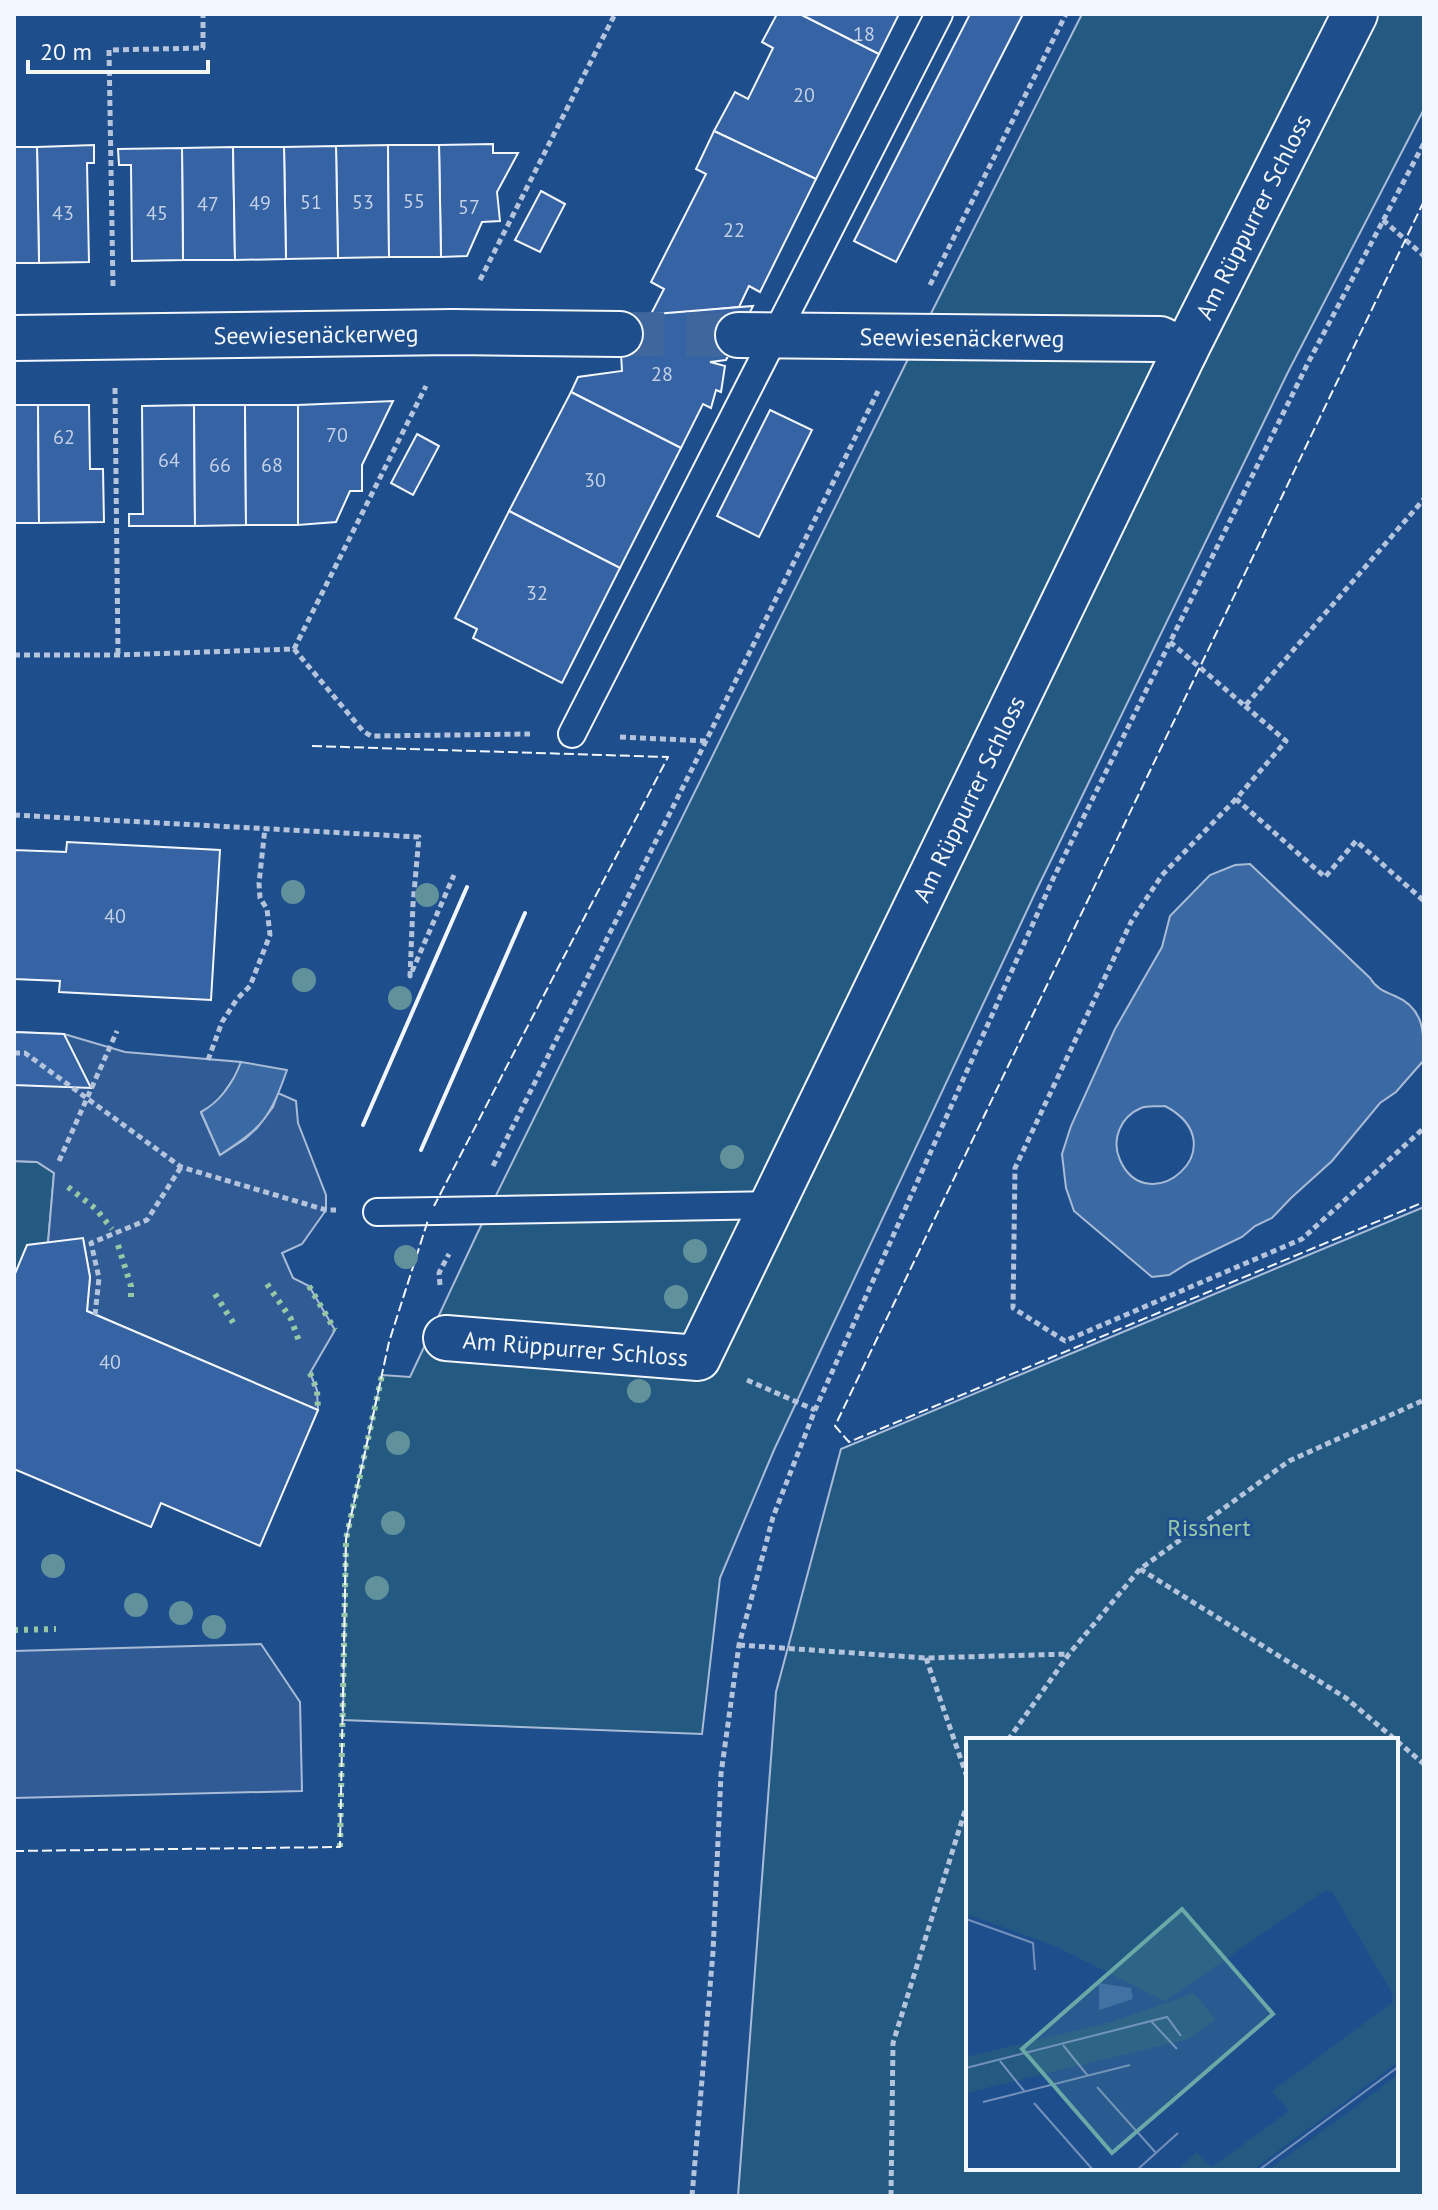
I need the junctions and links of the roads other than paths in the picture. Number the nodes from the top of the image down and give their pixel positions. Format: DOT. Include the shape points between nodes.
graph roads {
  1 [pos="939,14"];
  2 [pos="1355,14"];
  3 [pos="620,334"];
  4 [pos="757,335"];
  5 [pos="14,338"];
  6 [pos="1185,351"];
  7 [pos="572,734"];
  8 [pos="772,1205"];
  9 [pos="377,1212"];
  10 [pos="446,1338"];
  1 -- 4 [label="lane"];
  2 -- 6 [label="street, Am Rüppurrer Schloss"];
  3 -- 5 [label="street, Seewiesenäckerweg"];
  4 -- 6 [label="street, Seewiesenäckerweg" via="1160,339"];
  4 -- 7 [label="lane"];
  6 -- 8 [label="street, Am Rüppurrer Schloss"];
  8 -- 9 [label="lane"];
  8 -- 10 [label="street, Am Rüppurrer Schloss" via="698,1358"];
}
